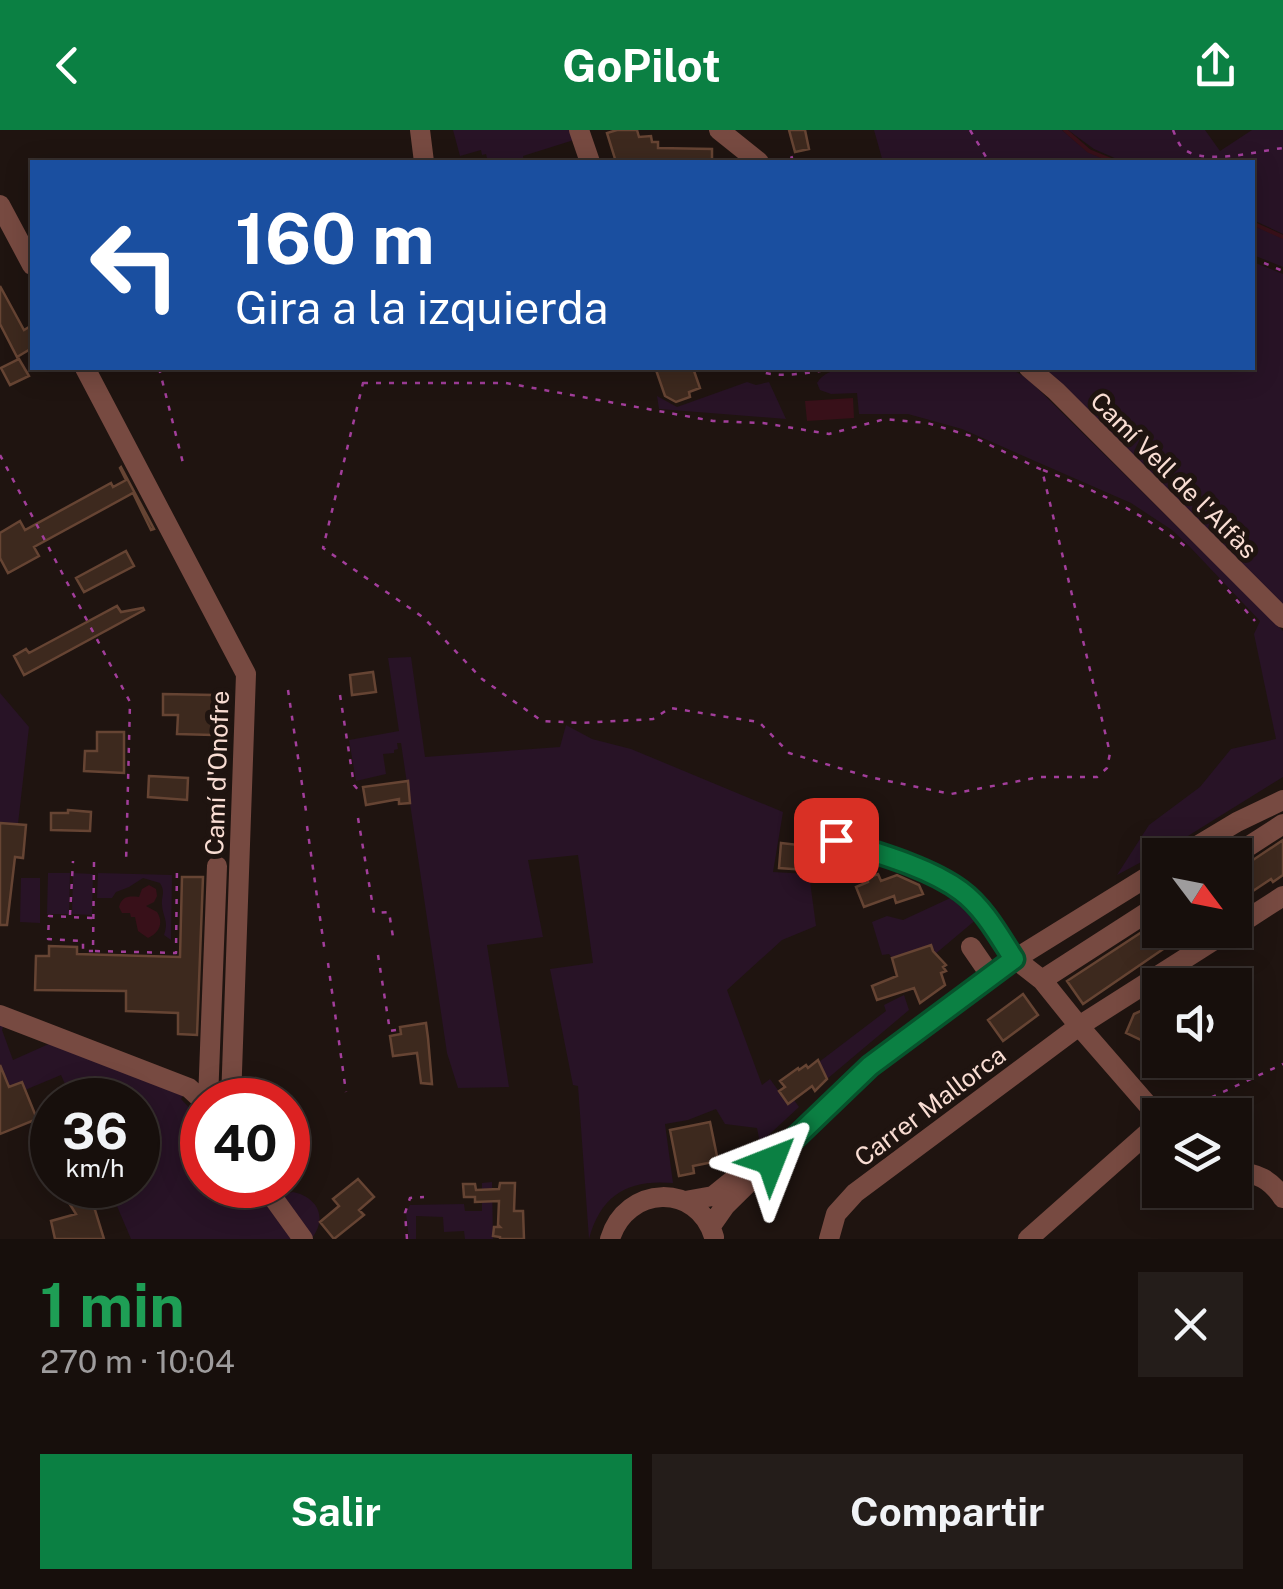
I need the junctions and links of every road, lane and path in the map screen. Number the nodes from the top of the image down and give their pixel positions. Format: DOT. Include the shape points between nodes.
graph roads {
  1 [pos="420,130"];
  2 [pos="579,130"];
  3 [pos="719,130"];
  4 [pos="970,130"];
  5 [pos="1172,130"];
  6 [pos="1283,148"];
  7 [pos="792,157"];
  8 [pos="424,160"];
  9 [pos="589,160"];
  10 [pos="756,160"];
  11 [pos="784,160"];
  12 [pos="987,160"];
  13 [pos="0,205"];
  14 [pos="1255,259"];
  15 [pos="30,261"];
  16 [pos="1283,271"];
  17 [pos="85,370"];
  18 [pos="160,370"];
  19 [pos="757,370"];
  20 [pos="817,370"];
  21 [pos="1031,370"];
  22 [pos="0,455"];
  23 [pos="183,464"];
  24 [pos="1042,470"];
  25 [pos="1189,549"];
  26 [pos="1210,570"];
  27 [pos="1283,618"];
  28 [pos="1256,620"];
  29 [pos="288,690"];
  30 [pos="340,696"];
  31 [pos="1283,788"];
  32 [pos="358,790"];
  33 [pos="1283,800"];
  34 [pos="307,818"];
  35 [pos="358,818"];
  36 [pos="1237,822"];
  37 [pos="1283,824"];
  38 [pos="307,826"];
  39 [pos="1210,838"];
  40 [pos="836,840"];
  41 [pos="1252,844"];
  42 [pos="73,861"];
  43 [pos="94,862"];
  44 [pos="126,864"];
  45 [pos="177,865"];
  46 [pos="217,866"];
  47 [pos="1142,879"];
  48 [pos="1283,896"];
  49 [pos="1252,915"];
  50 [pos="70,916"];
  51 [pos="1142,916"];
  52 [pos="93,918"];
  53 [pos="392,938"];
  54 [pos="970,947"];
  55 [pos="1201,948"];
  56 [pos="93,951"];
  57 [pos="325,953"];
  58 [pos="378,955"];
  59 [pos="1014,959"];
  60 [pos="328,962"];
  61 [pos="991,976"];
  62 [pos="1042,980"];
  63 [pos="0,1015"];
  64 [pos="1079,1026"];
  65 [pos="396,1030"];
  66 [pos="1283,1064"];
  67 [pos="207,1078"];
  68 [pos="232,1078"];
  69 [pos="180,1084"];
  70 [pos="346,1092"];
  71 [pos="840,1093"];
  72 [pos="1210,1098"];
  73 [pos="1142,1099"];
  74 [pos="1142,1136"];
  75 [pos="1252,1173"];
  76 [pos="424,1197"];
  77 [pos="1283,1198"];
  78 [pos="685,1202"];
  79 [pos="280,1208"];
  80 [pos="713,1233"];
  81 [pos="302,1239"];
  82 [pos="408,1239"];
  83 [pos="610,1239"];
  84 [pos="829,1239"];
  85 [pos="1028,1239"];
  1 -- 8 [label="street"];
  2 -- 9 [label="street"];
  3 -- 10 [label="street"];
  4 -- 12 [label="path"];
  5 -- 6 [label="path" via="1182,148 1198,156"];
  7 -- 11 [label="path"];
  13 -- 15 [label="street"];
  14 -- 16 [label="path"];
  17 -- 68 [label="street, Camí d'Onofre" via="246,674"];
  18 -- 23 [label="path"];
  19 -- 20 [label="path"];
  21 -- 27 [label="street, Camí Vell de l'Alfàs"];
  22 -- 44 [label="path" via="130,702"];
  24 -- 24 [label="path" via="927,423 885,419 829,434 661,413 506,383 363,383 323,548 424,618 482,679 542,721 653,719 670,708 759,722 789,752 950,794 1040,777 1097,776 1108,768 1110,752"];
  24 -- 25 [label="path" via="1150,519"];
  26 -- 28 [label="path"];
  29 -- 34 [label="path"];
  30 -- 32 [label="path"];
  31 -- 36 [label="street"];
  33 -- 36 [label="street"];
  35 -- 53 [label="path" via="374,914 389,912"];
  36 -- 39 [label="street"];
  37 -- 41 [label="street"];
  38 -- 57 [label="path"];
  40 -- 59 [label="street" via="963,892"];
  42 -- 50 [label="path"];
  43 -- 52 [label="path"];
  45 -- 56 [label="path" via="176,953"];
  46 -- 67 [label="street"];
  47 -- 59 [label="street"];
  48 -- 49 [label="street, Carrer Mallorca"];
  50 -- 52 [label="path"];
  50 -- 56 [label="path" via="49,916 48,939 82,941 82,951"];
  51 -- 62 [label="street"];
  52 -- 56 [label="path"];
  54 -- 61 [label="street"];
  55 -- 64 [label="street, Carrer Mallorca"];
  58 -- 65 [label="path" via="390,1031"];
  59 -- 61 [label="street"];
  59 -- 62 [label="street"];
  60 -- 70 [label="path"];
  61 -- 71 [label="street"];
  62 -- 64 [label="street"];
  63 -- 69 [label="street"];
  64 -- 73 [label="street"];
  64 -- 84 [label="street, Carrer Mallorca" via="854,1193 836,1214"];
  66 -- 72 [label="path"];
  71 -- 78 [label="street" via="713,1196"];
  71 -- 80 [label="street" via="725,1206"];
  74 -- 85 [label="street"];
  75 -- 77 [label="street" via="1274,1184"];
  76 -- 82 [label="path" via="410,1198 405,1207"];
  78 -- 80 [label="street" via="700,1210"];
  78 -- 83 [label="street" via="650,1198 633,1206"];
  79 -- 81 [label="street"];
}
